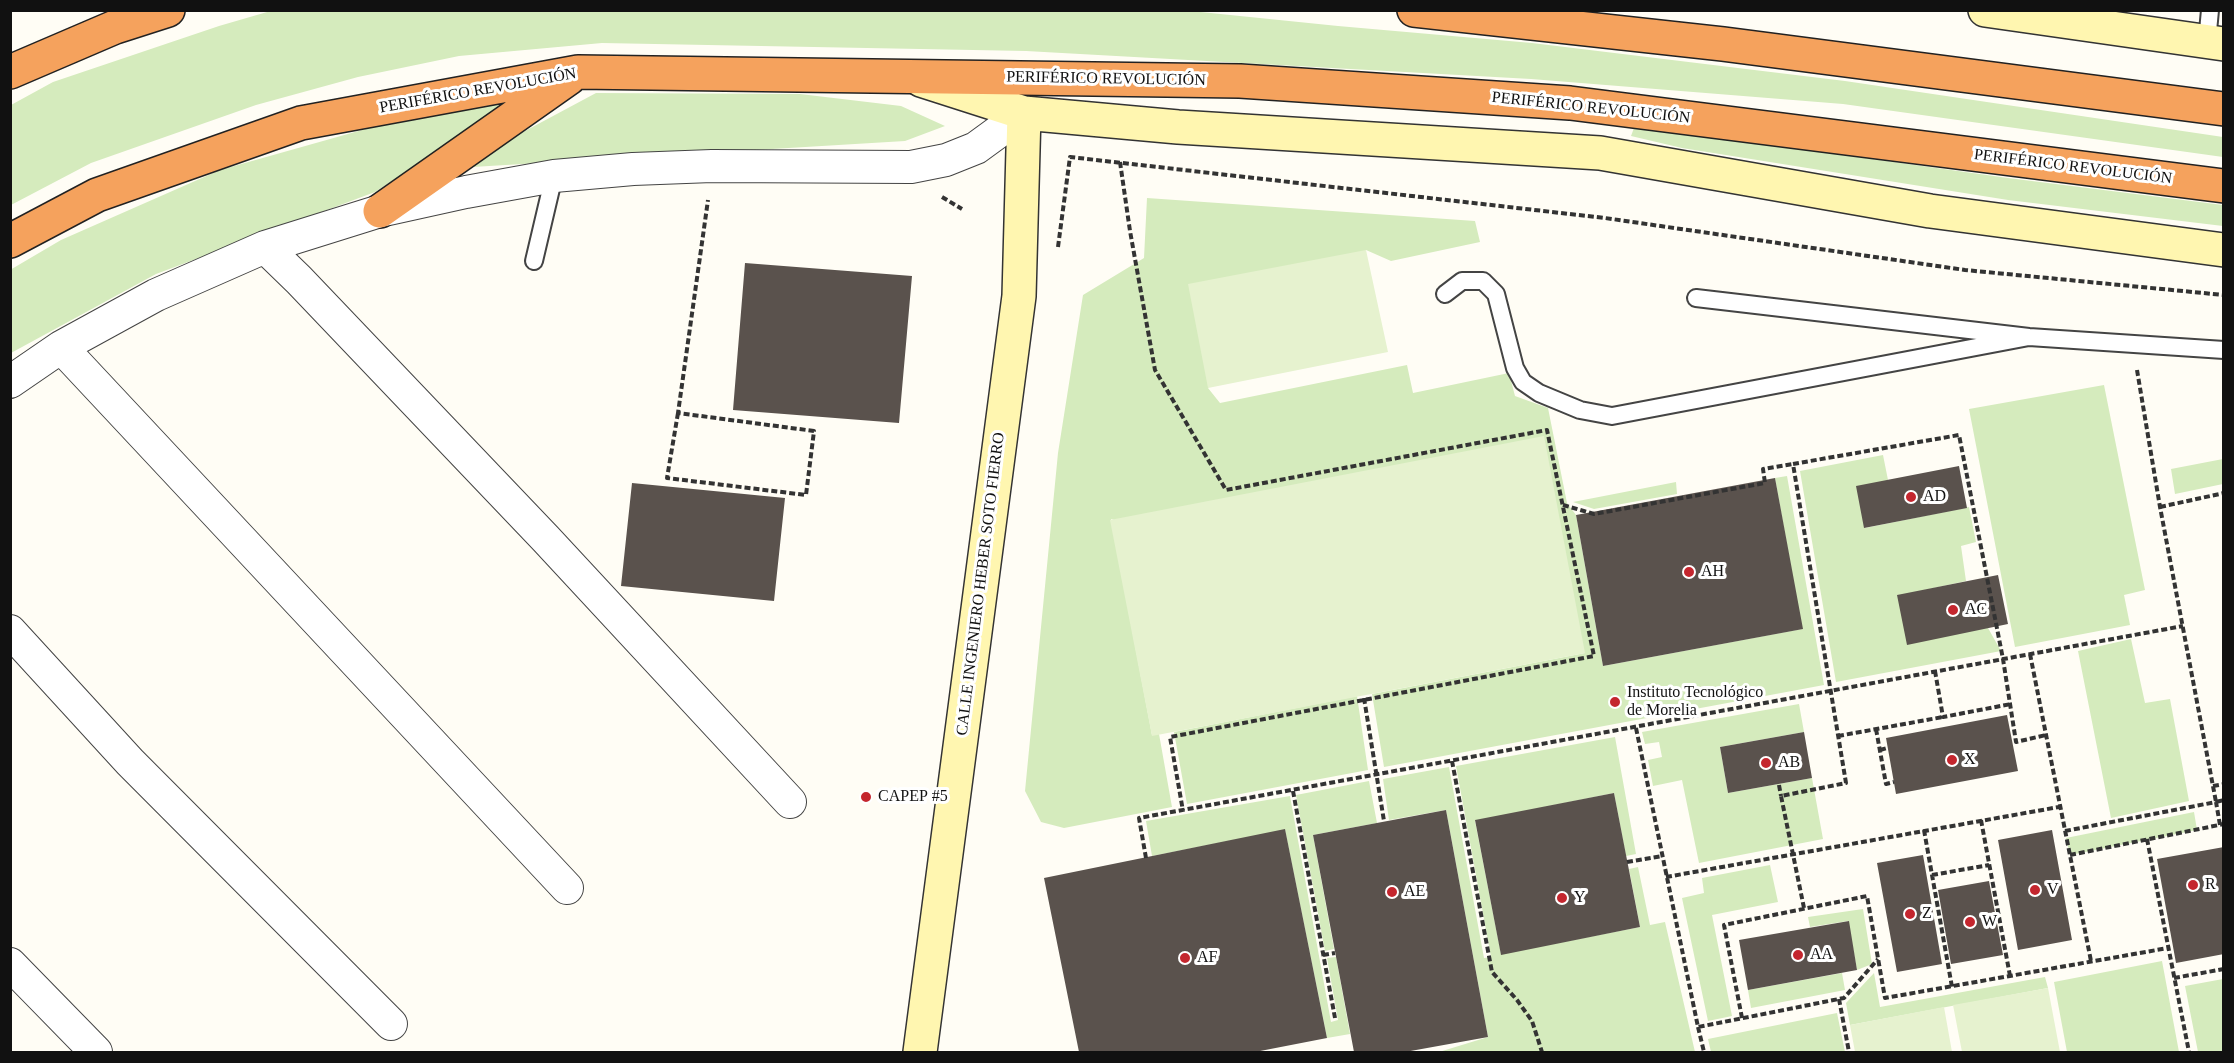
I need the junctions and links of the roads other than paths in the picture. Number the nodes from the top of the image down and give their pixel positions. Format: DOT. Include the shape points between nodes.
graph roads {
  1 [pos="168,10"];
  2 [pos="1414,10"];
  3 [pos="1985,10"];
  4 [pos="2214,32"];
  5 [pos="10,72"];
  6 [pos="578,72"];
  7 [pos="911,77"];
  8 [pos="2223,109"];
  9 [pos="1024,113"];
  10 [pos="554,176"];
  11 [pos="2223,186"];
  12 [pos="380,211"];
  13 [pos="10,241"];
  14 [pos="264,247"];
  15 [pos="2223,250"];
  16 [pos="534,261"];
  17 [pos="1445,294"];
  18 [pos="1696,298"];
  19 [pos="2029,337"];
  20 [pos="61,347"];
  21 [pos="2223,350"];
  22 [pos="10,382"];
  23 [pos="10,631"];
  24 [pos="790,802"];
  25 [pos="567,888"];
  26 [pos="10,964"];
  27 [pos="391,1024"];
  28 [pos="96,1053"];
  29 [pos="920,1053"];
  1 -- 5 [label="highway" via="115,27"];
  2 -- 8 [label="highway" via="1723,44"];
  3 -- 4 [label="main road"];
  6 -- 7 [label="highway, PERIFÉRICO REVOLUCIÓN"];
  6 -- 12 [label="highway"];
  6 -- 13 [label="highway, PERIFÉRICO REVOLUCIÓN" via="302,123 97,195"];
  7 -- 9 [label="main road"];
  7 -- 11 [label="highway, PERIFÉRICO REVOLUCIÓN" via="1240,81 1570,102"];
  9 -- 10 [label="street" via="976,148 946,160 911,167 712,166"];
  9 -- 15 [label="main road" via="1178,127 1600,153 1930,211"];
  9 -- 29 [label="main road, CALLE INGENIERO HEBER SOTO FIERRO" via="1019,296"];
  10 -- 12 [label="street"];
  10 -- 16 [label="lane"];
  12 -- 14 [label="street"];
  14 -- 20 [label="street" via="156,295"];
  14 -- 24 [label="street" via="546,539"];
  17 -- 19 [label="lane" via="1462,281 1483,281 1496,294 1515,368 1523,382 1580,411 1612,416"];
  18 -- 19 [label="lane"];
  19 -- 21 [label="lane"];
  20 -- 22 [label="street"];
  20 -- 25 [label="street"];
  23 -- 27 [label="street" via="130,762"];
  26 -- 28 [label="street"];
}
